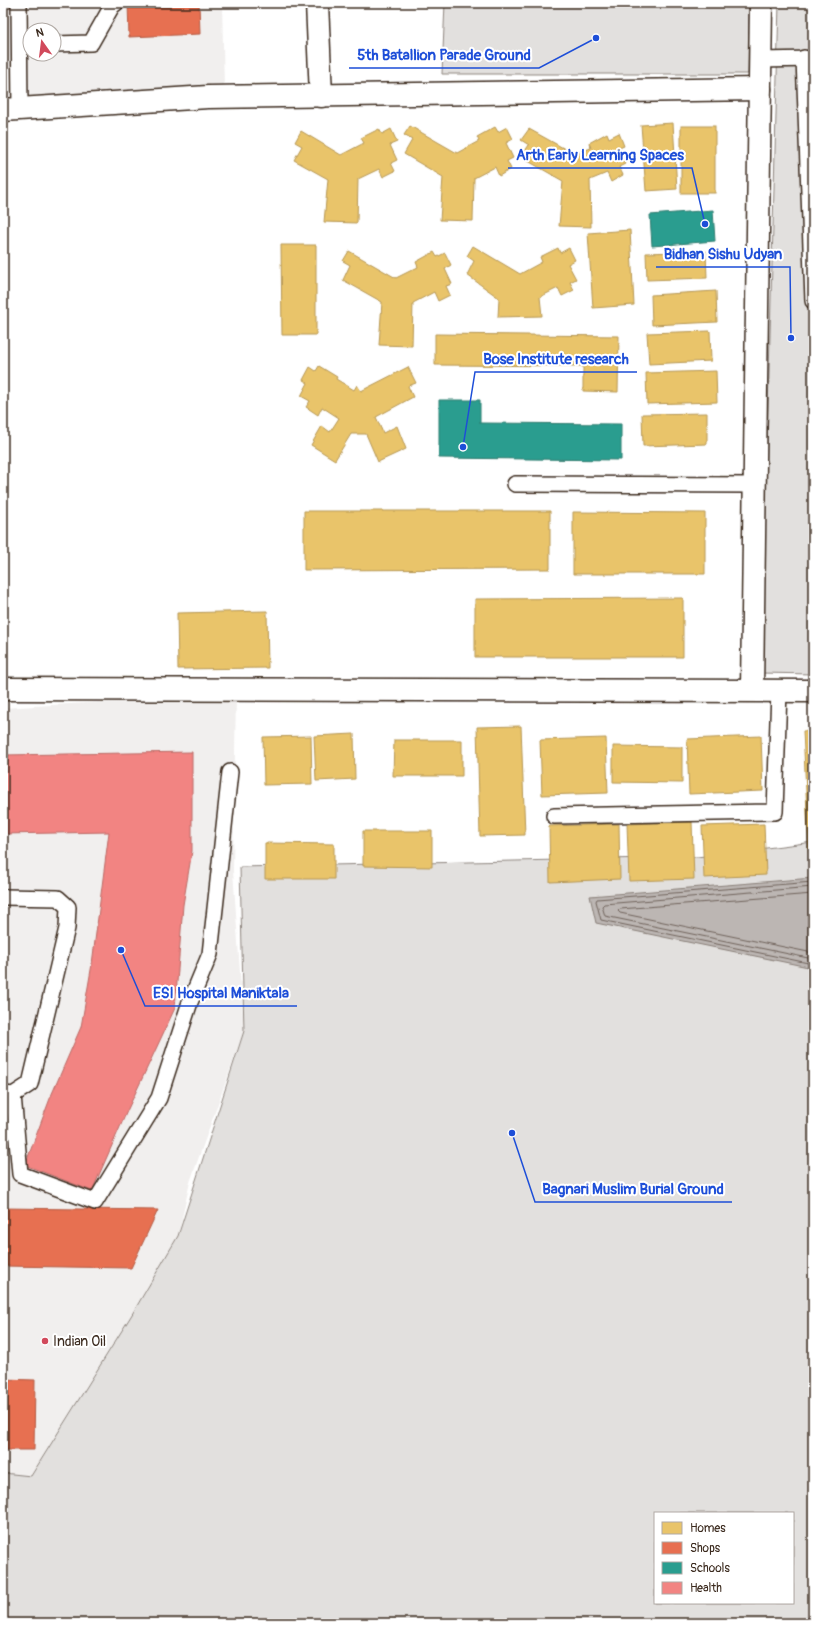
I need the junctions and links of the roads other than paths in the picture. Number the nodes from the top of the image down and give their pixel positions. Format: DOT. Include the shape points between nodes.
graph roads {
  1 [pos="19,3"];
  2 [pos="116,3"];
  3 [pos="317,3"];
  4 [pos="761,3"];
  5 [pos="22,24"];
  6 [pos="62,44"];
  7 [pos="808,59"];
  8 [pos="22,60"];
  9 [pos="760,60"];
  10 [pos="760,89"];
  11 [pos="321,96"];
  12 [pos="12,109"];
  13 [pos="813,301"];
  14 [pos="515,484"];
  15 [pos="755,485"];
  16 [pos="3,690"];
  17 [pos="752,690"];
  18 [pos="779,690"];
  19 [pos="813,691"];
  20 [pos="230,772"];
  21 [pos="554,816"];
  22 [pos="3,897"];
  23 [pos="8,1094"];
  1 -- 5 [label="lane"];
  2 -- 6 [label="lane" via="91,43"];
  3 -- 11 [label="street"];
  4 -- 9 [label="street"];
  7 -- 9 [label="lane"];
  7 -- 13 [label="lane"];
  8 -- 12 [label="lane"];
  9 -- 10 [label="street"];
  10 -- 11 [label="street"];
  10 -- 15 [label="street"];
  11 -- 12 [label="street" via="208,97"];
  14 -- 15 [label="lane"];
  15 -- 17 [label="street"];
  16 -- 17 [label="street"];
  17 -- 18 [label="street"];
  18 -- 19 [label="street"];
  18 -- 21 [label="lane" via="775,812"];
  20 -- 23 [label="lane" via="210,954 190,1002 160,1098 95,1202 20,1174"];
  22 -- 23 [label="lane" via="58,898 68,907 67,928 30,1084"];
}
